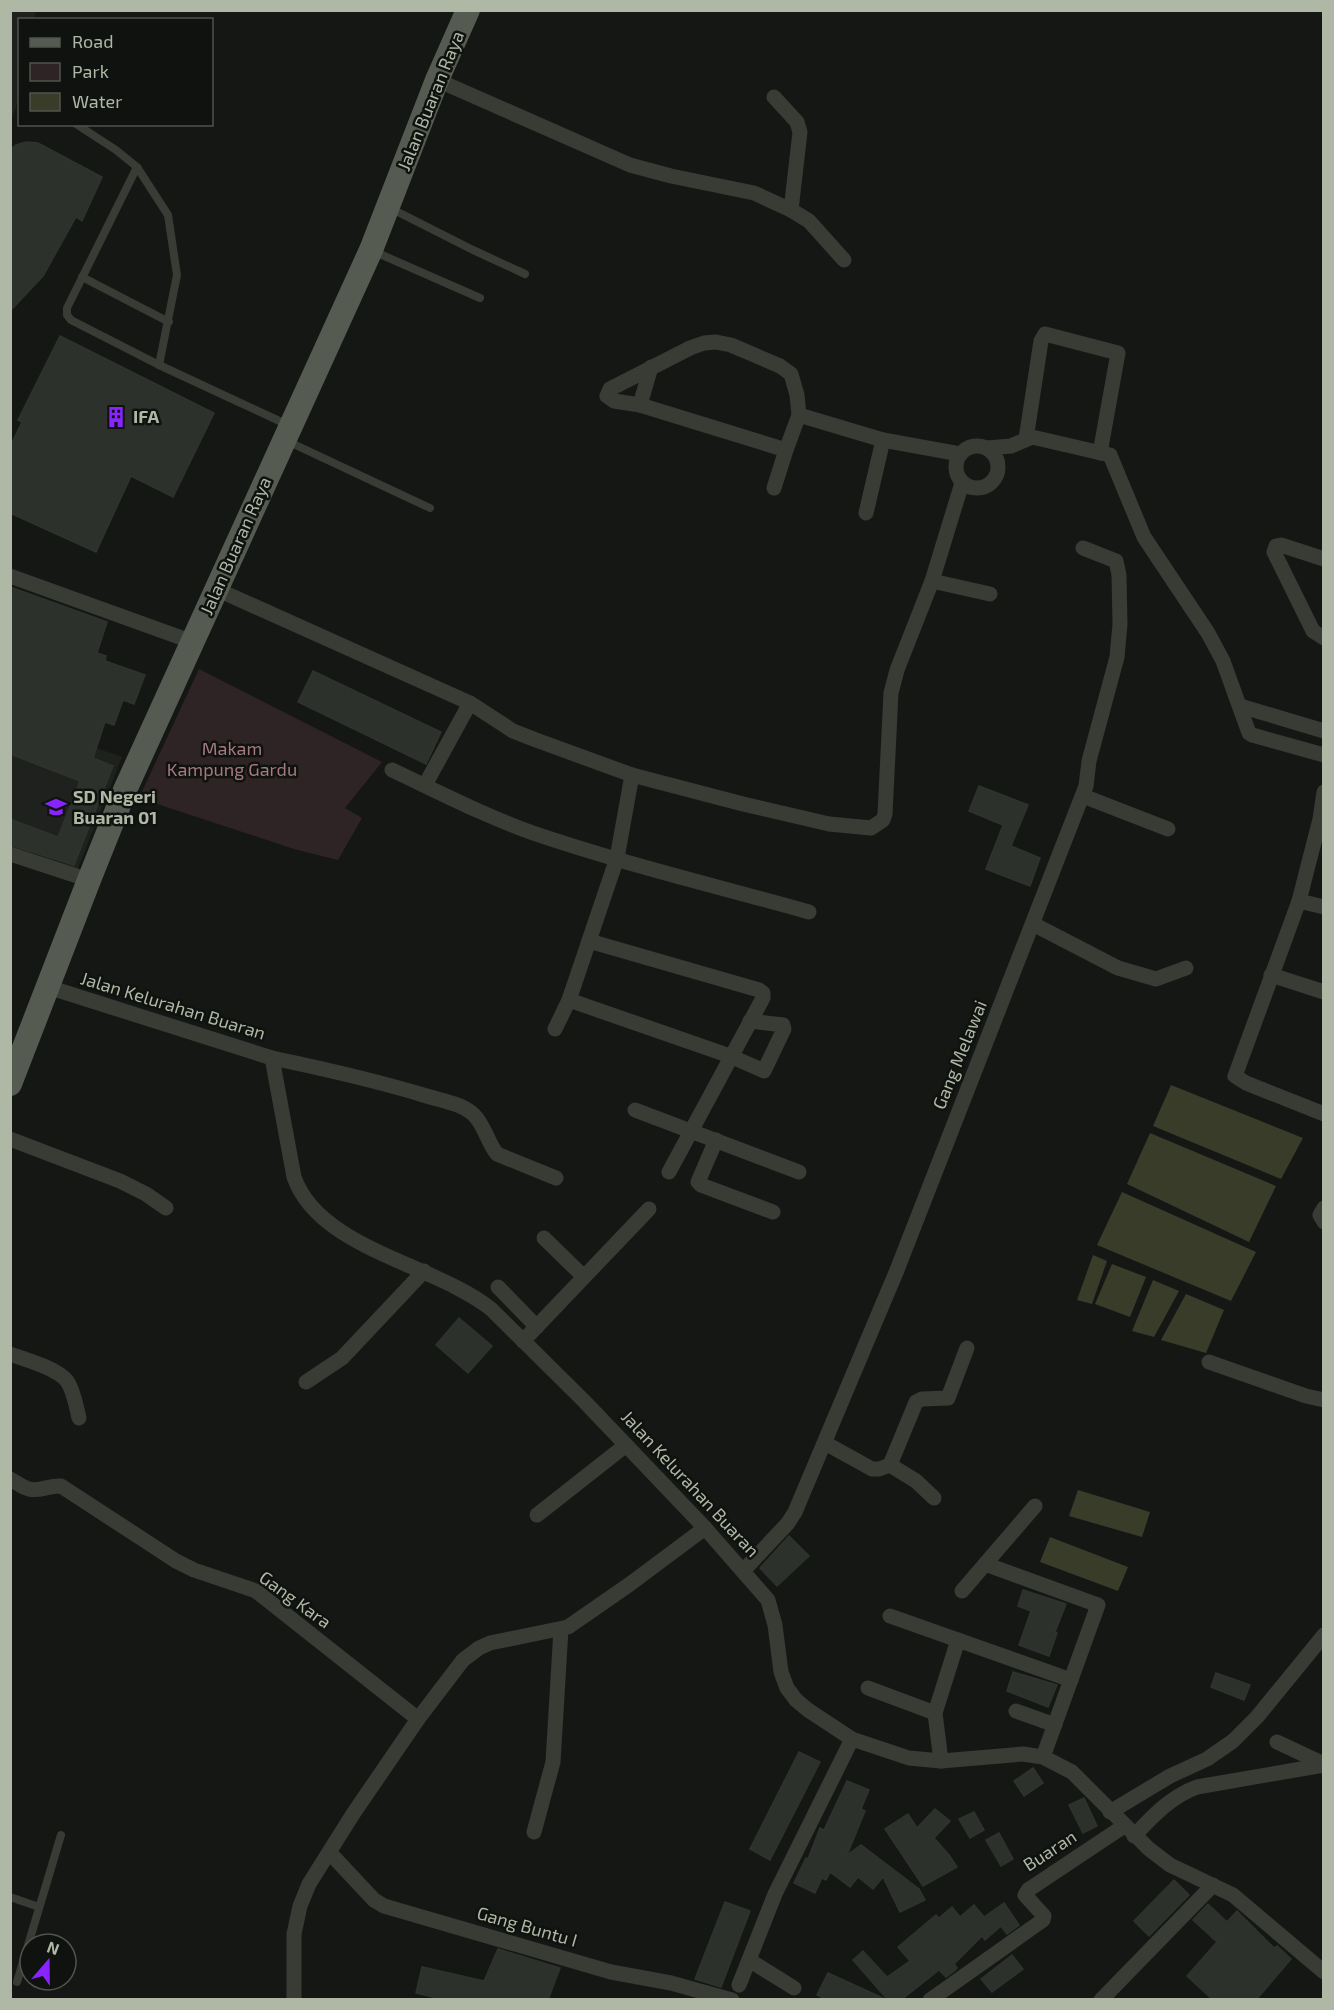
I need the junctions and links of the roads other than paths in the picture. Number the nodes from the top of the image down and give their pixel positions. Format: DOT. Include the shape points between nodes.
graph roads {
  1 [pos="468,10"];
  2 [pos="437,80"];
  3 [pos="774,97"];
  4 [pos="79,126"];
  5 [pos="137,167"];
  6 [pos="388,207"];
  7 [pos="791,210"];
  8 [pos="371,250"];
  9 [pos="844,260"];
  10 [pos="525,274"];
  11 [pos="82,277"];
  12 [pos="480,298"];
  13 [pos="169,322"];
  14 [pos="159,365"];
  15 [pos="651,367"];
  16 [pos="640,405"];
  17 [pos="799,415"];
  18 [pos="288,433"];
  19 [pos="1026,439"];
  20 [pos="883,440"];
  21 [pos="987,448"];
  22 [pos="786,450"];
  23 [pos="1100,453"];
  24 [pos="960,454"];
  25 [pos="962,483"];
  26 [pos="774,488"];
  27 [pos="430,508"];
  28 [pos="866,513"];
  29 [pos="1083,548"];
  30 [pos="1323,559"];
  31 [pos="10,576"];
  32 [pos="932,581"];
  33 [pos="216,589"];
  34 [pos="990,594"];
  35 [pos="1323,638"];
  36 [pos="192,642"];
  37 [pos="470,703"];
  38 [pos="1240,706"];
  39 [pos="1323,731"];
  40 [pos="1323,755"];
  41 [pos="392,770"];
  42 [pos="632,775"];
  43 [pos="425,785"];
  44 [pos="1323,792"];
  45 [pos="1083,796"];
  46 [pos="1322,820"];
  47 [pos="1168,829"];
  48 [pos="10,854"];
  49 [pos="617,858"];
  50 [pos="88,880"];
  51 [pos="1299,901"];
  52 [pos="1323,908"];
  53 [pos="809,912"];
  54 [pos="1033,924"];
  55 [pos="589,941"];
  56 [pos="1186,968"];
  57 [pos="1271,975"];
  58 [pos="48,987"];
  59 [pos="1323,992"];
  60 [pos="569,1000"];
  61 [pos="750,1021"];
  62 [pos="555,1029"];
  63 [pos="730,1056"];
  64 [pos="272,1058"];
  65 [pos="10,1084"];
  66 [pos="1322,1109"];
  67 [pos="634,1110"];
  68 [pos="691,1130"];
  69 [pos="10,1139"];
  70 [pos="716,1140"];
  71 [pos="669,1172"];
  72 [pos="799,1172"];
  73 [pos="556,1178"];
  74 [pos="166,1208"];
  75 [pos="1323,1208"];
  76 [pos="649,1209"];
  77 [pos="773,1212"];
  78 [pos="1323,1222"];
  79 [pos="544,1238"];
  80 [pos="424,1271"];
  81 [pos="584,1278"];
  82 [pos="498,1287"];
  83 [pos="537,1327"];
  84 [pos="523,1341"];
  85 [pos="968,1348"];
  86 [pos="10,1354"];
  87 [pos="1209,1362"];
  88 [pos="306,1382"];
  89 [pos="1323,1400"];
  90 [pos="79,1418"];
  91 [pos="825,1443"];
  92 [pos="626,1445"];
  93 [pos="890,1464"];
  94 [pos="10,1479"];
  95 [pos="934,1498"];
  96 [pos="1035,1506"];
  97 [pos="537,1515"];
  98 [pos="705,1528"];
  99 [pos="985,1564"];
  100 [pos="744,1570"];
  101 [pos="962,1591"];
  102 [pos="890,1616"];
  103 [pos="561,1629"];
  104 [pos="1323,1635"];
  105 [pos="958,1640"];
  106 [pos="1071,1680"];
  107 [pos="868,1688"];
  108 [pos="1016,1711"];
  109 [pos="934,1713"];
  110 [pos="418,1719"];
  111 [pos="1055,1725"];
  112 [pos="852,1738"];
  113 [pos="1277,1742"];
  114 [pos="1043,1757"];
  115 [pos="941,1761"];
  116 [pos="1323,1765"];
  117 [pos="1110,1812"];
  118 [pos="1129,1831"];
  119 [pos="534,1832"];
  120 [pos="61,1836"];
  121 [pos="330,1853"];
  122 [pos="1213,1885"];
  123 [pos="10,1897"];
  124 [pos="39,1907"];
  125 [pos="748,1960"];
  126 [pos="1323,1971"];
  127 [pos="17,1982"];
  128 [pos="738,1985"];
  129 [pos="794,1988"];
  130 [pos="294,2000"];
  131 [pos="732,2000"];
  132 [pos="930,2000"];
  133 [pos="1101,2000"];
  1 -- 2 [label="main road, Jalan Buaran Raya"];
  2 -- 6 [label="main road, Jalan Buaran Raya"];
  2 -- 7 [label="street" via="630,165 744,190"];
  3 -- 7 [label="street" via="797,122 800,132"];
  4 -- 5 [label="lane"];
  5 -- 11 [label="lane"];
  5 -- 13 [label="lane" via="168,215 177,274"];
  6 -- 8 [label="main road, Jalan Buaran Raya"];
  6 -- 10 [label="lane"];
  7 -- 9 [label="street" via="809,221"];
  8 -- 12 [label="lane"];
  8 -- 18 [label="main road, Jalan Buaran Raya"];
  11 -- 13 [label="lane"];
  11 -- 14 [label="lane" via="67,308 71,320"];
  13 -- 14 [label="lane"];
  14 -- 18 [label="lane"];
  15 -- 16 [label="street"];
  15 -- 16 [label="street" via="608,392 607,396 614,401"];
  15 -- 17 [label="street" via="704,343 731,345 790,374"];
  16 -- 22 [label="street"];
  17 -- 20 [label="street"];
  17 -- 22 [label="street"];
  18 -- 27 [label="lane"];
  18 -- 33 [label="main road, Jalan Buaran Raya"];
  19 -- 21 [label="street" via="1011,446"];
  19 -- 23 [label="street" via="1032,437"];
  19 -- 23 [label="street" via="1041,341 1046,334 1118,353"];
  20 -- 24 [label="street"];
  20 -- 28 [label="street"];
  21 -- 24 [label="street" via="972,446"];
  21 -- 25 [label="street" via="998,466 994,481 981,489"];
  22 -- 26 [label="street"];
  23 -- 38 [label="street" via="1110,455 1144,537 1217,649"];
  24 -- 25 [label="street" via="955,468"];
  25 -- 32 [label="street"];
  29 -- 45 [label="street, Gang Melawai" via="1116,561 1120,624 1117,657 1096,730"];
  30 -- 35 [label="street" via="1281,545 1274,552 1312,631"];
  31 -- 36 [label="street"];
  32 -- 34 [label="street"];
  32 -- 42 [label="street" via="891,693 885,813 879,824 871,828 829,824"];
  33 -- 36 [label="main road, Jalan Buaran Raya"];
  33 -- 37 [label="street"];
  36 -- 50 [label="main road, Jalan Buaran Raya"];
  37 -- 42 [label="street" via="513,731"];
  37 -- 43 [label="street"];
  38 -- 39 [label="street"];
  38 -- 40 [label="street" via="1252,735"];
  41 -- 43 [label="street"];
  42 -- 49 [label="street"];
  43 -- 49 [label="street" via="533,833"];
  44 -- 46 [label="street"];
  45 -- 47 [label="street"];
  45 -- 54 [label="street, Gang Melawai"];
  46 -- 51 [label="street"];
  48 -- 50 [label="street"];
  49 -- 53 [label="street"];
  49 -- 55 [label="street"];
  50 -- 58 [label="main road, Jalan Buaran Raya"];
  51 -- 52 [label="street"];
  51 -- 57 [label="street"];
  54 -- 56 [label="street" via="1085,952 1156,979"];
  54 -- 91 [label="street, Gang Melawai"];
  55 -- 60 [label="street"];
  55 -- 61 [label="street" via="759,990 763,998"];
  57 -- 59 [label="street"];
  57 -- 66 [label="street" via="1235,1076"];
  58 -- 64 [label="street, Jalan Kelurahan Buaran"];
  58 -- 65 [label="main road, Jalan Buaran Raya"];
  60 -- 62 [label="street"];
  60 -- 63 [label="street"];
  61 -- 63 [label="street"];
  61 -- 63 [label="street" via="783,1025 764,1070"];
  63 -- 68 [label="street"];
  64 -- 73 [label="street" via="455,1105 471,1112 480,1122 497,1154"];
  64 -- 80 [label="street, Jalan Kelurahan Buaran" via="299,1190 335,1227 361,1244"];
  67 -- 68 [label="street"];
  68 -- 70 [label="street"];
  68 -- 71 [label="street"];
  69 -- 74 [label="street" via="120,1181"];
  70 -- 72 [label="street"];
  70 -- 77 [label="street" via="698,1182"];
  75 -- 78 [label="street"];
  76 -- 81 [label="street"];
  79 -- 81 [label="street"];
  80 -- 84 [label="street, Jalan Kelurahan Buaran" via="475,1297"];
  80 -- 88 [label="street" via="342,1358"];
  81 -- 83 [label="street"];
  82 -- 83 [label="street"];
  83 -- 84 [label="street"];
  84 -- 92 [label="street, Jalan Kelurahan Buaran"];
  85 -- 93 [label="street" via="948,1398 916,1402"];
  86 -- 90 [label="street" via="57,1372 72,1391"];
  87 -- 89 [label="street"];
  91 -- 93 [label="street" via="872,1468"];
  91 -- 100 [label="street, Gang Melawai" via="788,1523"];
  92 -- 97 [label="street"];
  92 -- 98 [label="street, Jalan Kelurahan Buaran"];
  93 -- 95 [label="street"];
  94 -- 110 [label="street, Gang Kara" via="34,1490 61,1486 176,1561 256,1591"];
  96 -- 99 [label="street"];
  98 -- 100 [label="street, Jalan Kelurahan Buaran"];
  98 -- 103 [label="street"];
  99 -- 101 [label="street"];
  99 -- 106 [label="street" via="1098,1605"];
  100 -- 112 [label="street, Jalan Kelurahan Buaran" via="768,1600 787,1688 808,1710"];
  102 -- 105 [label="street"];
  103 -- 110 [label="street" via="479,1648 464,1660"];
  103 -- 119 [label="street" via="553,1762"];
  104 -- 117 [label="street" via="1233,1741"];
  105 -- 106 [label="street"];
  105 -- 109 [label="street"];
  106 -- 111 [label="street"];
  107 -- 109 [label="street"];
  108 -- 111 [label="street"];
  109 -- 115 [label="street"];
  110 -- 121 [label="street"];
  111 -- 114 [label="street"];
  112 -- 115 [label="street, Jalan Kelurahan Buaran" via="909,1758"];
  112 -- 125 [label="street"];
  113 -- 116 [label="street"];
  114 -- 115 [label="street, Jalan Kelurahan Buaran" via="1023,1754"];
  114 -- 117 [label="street, Jalan Kelurahan Buaran" via="1072,1772"];
  116 -- 118 [label="street" via="1197,1787"];
  117 -- 118 [label="street, Jalan Kelurahan Buaran"];
  118 -- 122 [label="street, Jalan Kelurahan Buaran" via="1170,1864"];
  118 -- 132 [label="street, Buaran" via="1025,1892 1044,1916 1043,1920"];
  120 -- 124 [label="lane"];
  121 -- 130 [label="street" via="309,1884 297,1917"];
  121 -- 131 [label="street, Gang Buntu I" via="384,1906 610,1972"];
  122 -- 126 [label="street, Jalan Kelurahan Buaran" via="1233,1895"];
  122 -- 133 [label="street"];
  123 -- 124 [label="lane"];
  124 -- 127 [label="lane"];
  125 -- 128 [label="street"];
  125 -- 129 [label="street"];
}
